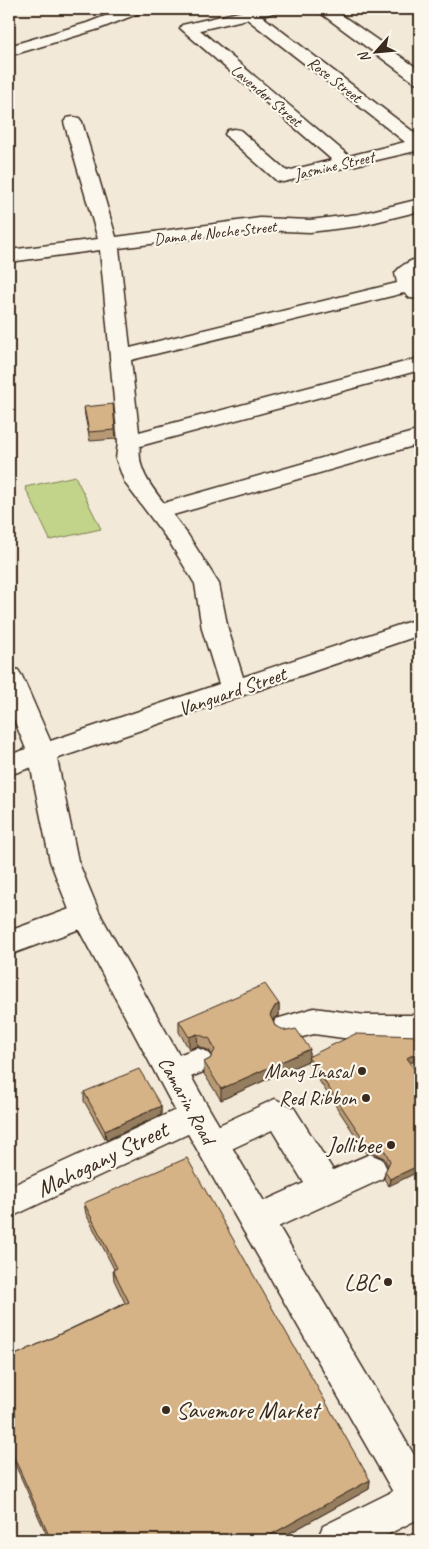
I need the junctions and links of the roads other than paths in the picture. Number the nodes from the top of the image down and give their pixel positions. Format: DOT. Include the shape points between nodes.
graph roads {
  1 [pos="136,9"];
  2 [pos="274,9"];
  3 [pos="323,9"];
  4 [pos="417,9"];
  5 [pos="420,11"];
  6 [pos="250,14"];
  7 [pos="9,51"];
  8 [pos="420,78"];
  9 [pos="73,122"];
  10 [pos="234,134"];
  11 [pos="420,144"];
  12 [pos="346,162"];
  13 [pos="420,205"];
  14 [pos="109,244"];
  15 [pos="9,256"];
  16 [pos="420,264"];
  17 [pos="414,291"];
  18 [pos="122,356"];
  19 [pos="420,364"];
  20 [pos="420,437"];
  21 [pos="129,442"];
  22 [pos="158,512"];
  23 [pos="420,626"];
  24 [pos="9,676"];
  25 [pos="234,690"];
  26 [pos="42,754"];
  27 [pos="9,765"];
  28 [pos="86,915"];
  29 [pos="9,943"];
  30 [pos="287,1028"];
  31 [pos="420,1028"];
  32 [pos="194,1114"];
  33 [pos="212,1144"];
  34 [pos="370,1170"];
  35 [pos="328,1188"];
  36 [pos="9,1204"];
  37 [pos="256,1221"];
  38 [pos="420,1498"];
  39 [pos="337,1540"];
  1 -- 7 [label="street" via="93,26"];
  2 -- 6 [label="street"];
  3 -- 8 [label="street"];
  4 -- 5 [label="street"];
  6 -- 11 [label="street, Rose Street"];
  6 -- 12 [label="street, Lavender Street" via="188,28"];
  9 -- 14 [label="street"];
  10 -- 12 [label="street, Jasmine Street" via="283,177"];
  11 -- 12 [label="street, Jasmine Street"];
  13 -- 14 [label="street, Dama de Noche Street" via="359,220 310,226 260,224"];
  14 -- 15 [label="street, Dama de Noche Street"];
  14 -- 18 [label="street"];
  16 -- 17 [label="street" via="404,273"];
  17 -- 18 [label="street"];
  18 -- 21 [label="street"];
  19 -- 21 [label="street"];
  20 -- 22 [label="street"];
  21 -- 22 [label="street" via="127,460 136,483"];
  22 -- 25 [label="street" via="207,584 215,629"];
  23 -- 25 [label="street, Vanguard Street"];
  24 -- 26 [label="street, Camarin Road"];
  25 -- 26 [label="street, Vanguard Street"];
  26 -- 27 [label="street, Vanguard Street"];
  26 -- 28 [label="street, Camarin Road" via="64,861"];
  28 -- 29 [label="street"];
  28 -- 32 [label="street, Camarin Road" via="184,1066"];
  30 -- 31 [label="street" via="314,1021 365,1028"];
  32 -- 33 [label="street, Camarin Road"];
  32 -- 36 [label="street, Mahogany Street"];
  33 -- 35 [label="street" via="275,1113 282,1118"];
  33 -- 37 [label="street, Camarin Road"];
  34 -- 35 [label="street"];
  35 -- 37 [label="street"];
  37 -- 38 [label="street, Camarin Road"];
  38 -- 39 [label="street"];
}
